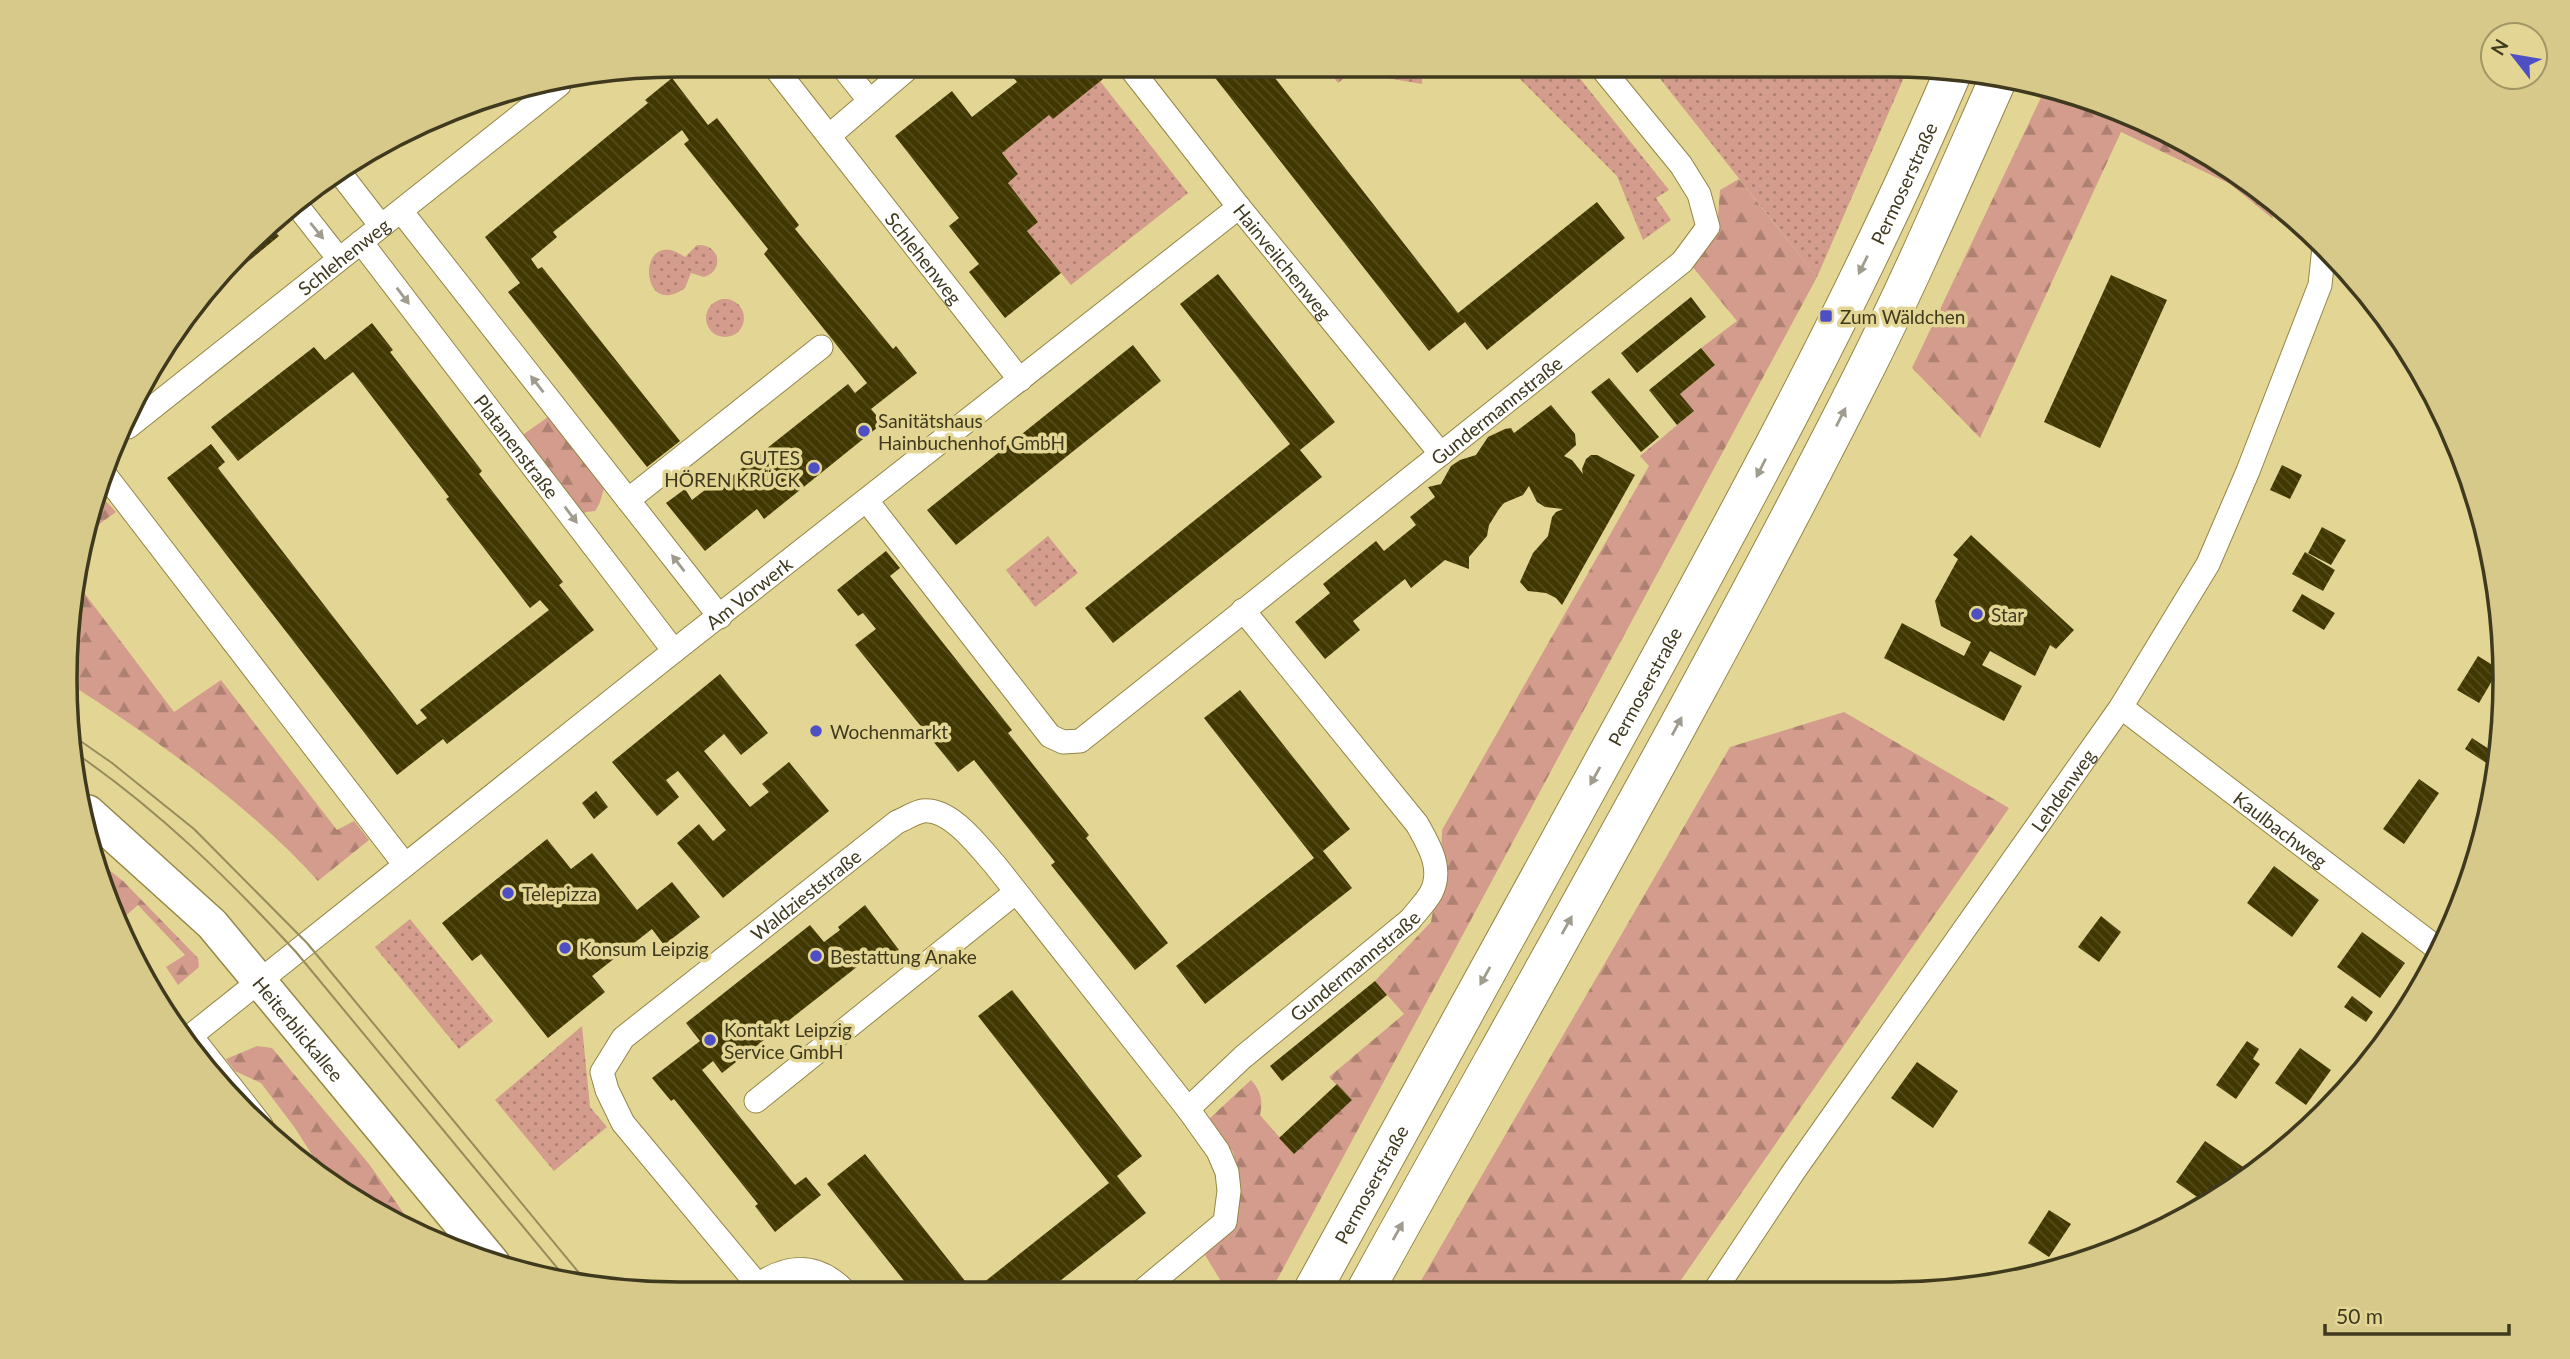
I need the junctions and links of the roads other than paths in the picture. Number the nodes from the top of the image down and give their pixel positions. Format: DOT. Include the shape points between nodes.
graph roads {
  1 [pos="788,77"];
  2 [pos="851,77"];
  3 [pos="897,77"];
  4 [pos="1137,77"];
  5 [pos="1609,77"];
  6 [pos="1950,80"];
  7 [pos="1995,87"];
  8 [pos="551,92"];
  9 [pos="869,100"];
  10 [pos="829,136"];
  11 [pos="345,179"];
  12 [pos="1239,208"];
  13 [pos="302,211"];
  14 [pos="401,211"];
  15 [pos="381,226"];
  16 [pos="361,242"];
  17 [pos="339,259"];
  18 [pos="2323,259"];
  19 [pos="821,347"];
  20 [pos="1020,380"];
  21 [pos="135,421"];
  22 [pos="1441,454"];
  23 [pos="111,482"];
  24 [pos="628,500"];
  25 [pos="867,501"];
  26 [pos="1243,610"];
  27 [pos="720,617"];
  28 [pos="674,651"];
  29 [pos="2121,707"];
  30 [pos="94,817"];
  31 [pos="405,865"];
  32 [pos="1016,892"];
  33 [pos="2432,944"];
  34 [pos="259,981"];
  35 [pos="193,1034"];
  36 [pos="756,1101"];
  37 [pos="1188,1109"];
  38 [pos="480,1248"];
  39 [pos="747,1282"];
  40 [pos="762,1282"];
  41 [pos="835,1282"];
  42 [pos="1154,1282"];
  43 [pos="1317,1282"];
  44 [pos="1370,1282"];
  45 [pos="1720,1282"];
  1 -- 10 [label="street, Schlehenweg"];
  2 -- 9 [label="street"];
  3 -- 9 [label="street"];
  4 -- 12 [label="street, Hainveilchenweg"];
  5 -- 22 [label="street, Gundermannstraße" via="1681,165 1699,194 1708,227 1682,262"];
  6 -- 43 [label="main road, Permoserstraße, one-way" via="1819,356 1715,558"];
  44 -- 7 [label="main road, one-way" via="1675,731 1823,452 1891,318"];
  8 -- 14 [label="street, Schlehenweg"];
  9 -- 10 [label="street"];
  10 -- 20 [label="street, Schlehenweg"];
  11 -- 15 [label="street"];
  12 -- 20 [label="street, Am Vorwerk"];
  12 -- 22 [label="street, Hainveilchenweg"];
  13 -- 17 [label="street, one-way"];
  14 -- 15 [label="street, Schlehenweg"];
  24 -- 14 [label="street, one-way"];
  15 -- 16 [label="street, Schlehenweg"];
  16 -- 17 [label="street, Schlehenweg"];
  16 -- 28 [label="street, Platanenstraße, one-way"];
  17 -- 21 [label="street, Schlehenweg"];
  18 -- 29 [label="street, Lehdenweg" via="2320,285 2208,564"];
  19 -- 24 [label="street"];
  20 -- 25 [label="street, Am Vorwerk"];
  22 -- 26 [label="street, Gundermannstraße"];
  23 -- 31 [label="street"];
  27 -- 24 [label="street, one-way"];
  25 -- 26 [label="street, Gundermannstraße" via="1050,736 1063,742 1080,741"];
  25 -- 27 [label="street, Am Vorwerk"];
  26 -- 37 [label="street, Gundermannstraße" via="1417,824 1435,858 1434,880 1432,892 1410,920"];
  27 -- 28 [label="street, Am Vorwerk"];
  28 -- 31 [label="street, Am Vorwerk"];
  29 -- 33 [label="street, Kaulbachweg"];
  29 -- 45 [label="street, Lehdenweg"];
  30 -- 34 [label="main road, Heiterblickallee" via="212,924"];
  31 -- 34 [label="street, Am Vorwerk"];
  32 -- 36 [label="street"];
  32 -- 37 [label="street, Waldzieststraße"];
  32 -- 39 [label="street, Waldzieststraße" via="962,828 936,812 922,811 888,829 623,1038 603,1072 623,1123"];
  34 -- 35 [label="street, Am Vorwerk"];
  34 -- 38 [label="main road, Heiterblickallee"];
  37 -- 42 [label="street" via="1227,1172 1224,1223"];
  40 -- 41 [label="street" via="779,1272 811,1268"];
}
